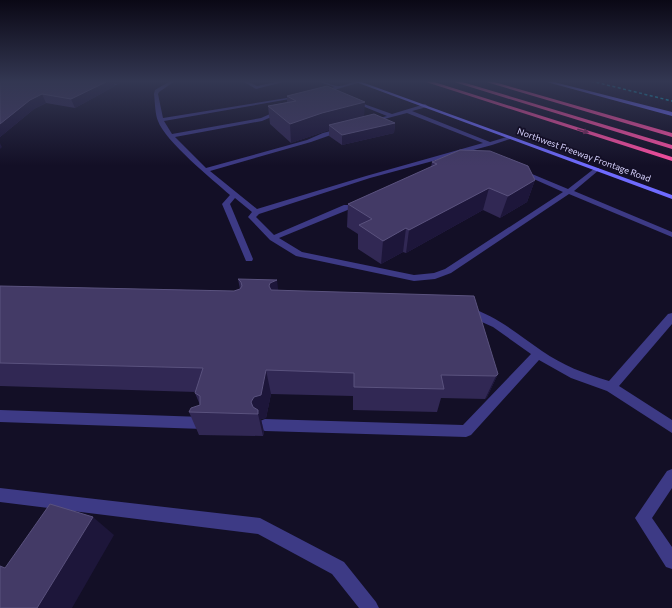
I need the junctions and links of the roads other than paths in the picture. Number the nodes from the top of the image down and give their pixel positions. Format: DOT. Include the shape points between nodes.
graph roads {
  1 [pos="158,109"];
  2 [pos="226,109"];
  3 [pos="286,109"];
  4 [pos="376,109"];
  5 [pos="416,109"];
  6 [pos="434,109"];
  7 [pos="515,109"];
  8 [pos="548,109"];
  9 [pos="584,109"];
  10 [pos="654,109"];
  11 [pos="409,112"];
  12 [pos="672,114"];
  13 [pos="392,116"];
  14 [pos="160,120"];
  15 [pos="365,124"];
  16 [pos="352,127"];
  17 [pos="672,135"];
  18 [pos="171,136"];
  19 [pos="510,138"];
  20 [pos="490,144"];
  21 [pos="672,147"];
  22 [pos="469,149"];
  23 [pos="483,155"];
  24 [pos="672,159"];
  25 [pos="512,167"];
  26 [pos="597,169"];
  27 [pos="205,170"];
  28 [pos="569,191"];
  29 [pos="234,195"];
  30 [pos="672,197"];
  31 [pos="347,207"];
  32 [pos="256,212"];
  33 [pos="672,235"];
  34 [pos="273,238"];
  35 [pos="249,259"];
  36 [pos="455,307"];
  37 [pos="672,317"];
  38 [pos="538,354"];
  39 [pos="610,387"];
  40 [pos="0,416"];
  41 [pos="203,423"];
  42 [pos="265,425"];
  43 [pos="672,427"];
  44 [pos="672,476"];
  45 [pos="0,495"];
  46 [pos="672,561"];
  47 [pos="370,608"];
  1 -- 14 [label="street"];
  2 -- 14 [label="street"];
  3 -- 18 [label="street" via="262,119"];
  4 -- 13 [label="street"];
  5 -- 11 [label="street"];
  6 -- 19 [label="main road, Northwest Freeway Frontage Road"];
  7 -- 24 [label="highway, one-way"];
  8 -- 21 [label="highway"];
  9 -- 17 [label="highway"];
  10 -- 12 [label="main road"];
  11 -- 13 [label="street"];
  11 -- 20 [label="street"];
  13 -- 15 [label="street"];
  14 -- 18 [label="street"];
  16 -- 27 [label="street"];
  18 -- 27 [label="street"];
  19 -- 20 [label="street"];
  19 -- 26 [label="main road, Northwest Freeway Frontage Road"];
  20 -- 22 [label="street"];
  22 -- 23 [label="street"];
  22 -- 32 [label="street"];
  25 -- 28 [label="street"];
  26 -- 28 [label="street"];
  26 -- 30 [label="main road, Northwest Freeway Frontage Road"];
  27 -- 29 [label="street"];
  28 -- 33 [label="street"];
  28 -- 34 [label="street" via="435,276 414,278 299,254"];
  29 -- 32 [label="street"];
  29 -- 35 [label="street" via="226,204"];
  31 -- 34 [label="street"];
  32 -- 34 [label="street" via="252,217"];
  36 -- 38 [label="street" via="491,319"];
  37 -- 39 [label="street"];
  38 -- 39 [label="street" via="575,374"];
  38 -- 42 [label="street" via="466,431"];
  39 -- 43 [label="street"];
  40 -- 41 [label="street"];
  44 -- 46 [label="street" via="643,518"];
  45 -- 47 [label="street" via="260,526 338,568"];
}
